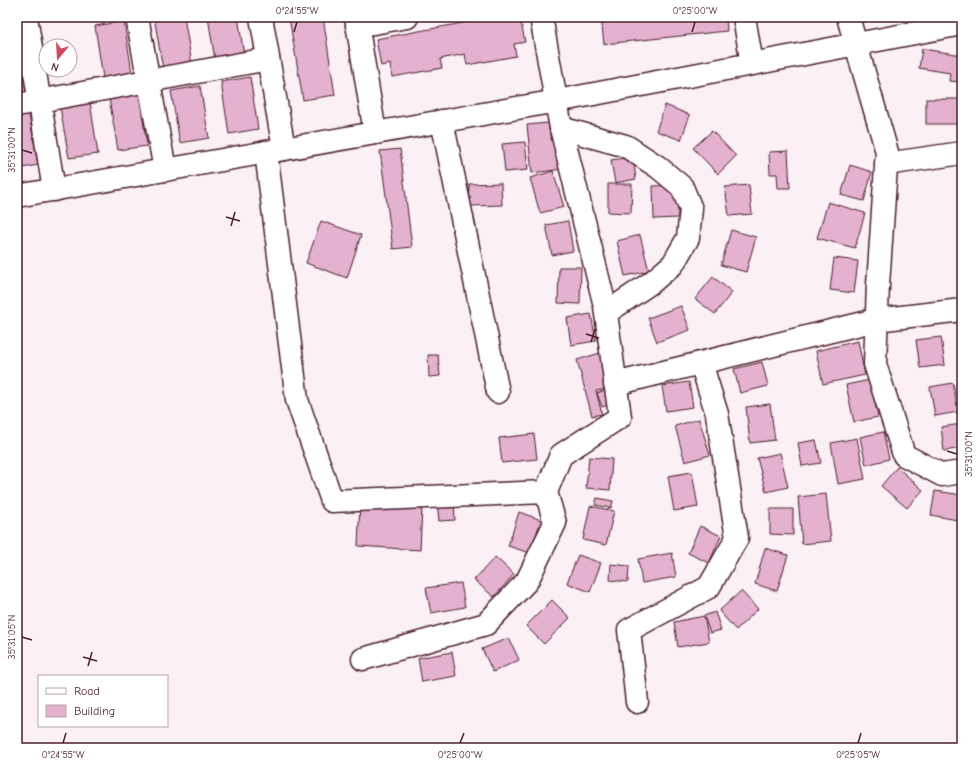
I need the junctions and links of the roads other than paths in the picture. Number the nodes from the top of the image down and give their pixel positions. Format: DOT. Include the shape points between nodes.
graph roads {
  1 [pos="26,17"];
  2 [pos="137,17"];
  3 [pos="261,17"];
  4 [pos="407,17"];
  5 [pos="541,17"];
  6 [pos="744,17"];
  7 [pos="848,17"];
  8 [pos="357,21"];
  9 [pos="962,24"];
  10 [pos="856,44"];
  11 [pos="268,59"];
  12 [pos="752,64"];
  13 [pos="148,81"];
  14 [pos="39,101"];
  15 [pos="557,101"];
  16 [pos="17,105"];
  17 [pos="442,121"];
  18 [pos="561,128"];
  19 [pos="375,133"];
  20 [pos="275,151"];
  21 [pos="962,153"];
  22 [pos="886,164"];
  23 [pos="165,170"];
  24 [pos="54,190"];
  25 [pos="17,196"];
  26 [pos="962,310"];
  27 [pos="606,313"];
  28 [pos="876,320"];
  29 [pos="701,363"];
  30 [pos="615,384"];
  31 [pos="498,392"];
  32 [pos="962,472"];
  33 [pos="546,492"];
  34 [pos="363,659"];
  35 [pos="637,702"];
  1 -- 14 [label="street"];
  2 -- 13 [label="street"];
  3 -- 11 [label="street"];
  4 -- 8 [label="street"];
  5 -- 15 [label="street"];
  6 -- 12 [label="street"];
  7 -- 10 [label="street"];
  8 -- 19 [label="street"];
  9 -- 10 [label="street"];
  10 -- 12 [label="street"];
  10 -- 22 [label="street" via="887,152"];
  11 -- 13 [label="street"];
  11 -- 20 [label="street"];
  12 -- 15 [label="street"];
  13 -- 14 [label="street"];
  13 -- 23 [label="street"];
  14 -- 16 [label="street"];
  14 -- 24 [label="street"];
  15 -- 17 [label="street"];
  15 -- 18 [label="street"];
  17 -- 19 [label="street"];
  17 -- 31 [label="street"];
  18 -- 27 [label="street"];
  18 -- 27 [label="street" via="626,146 658,166 682,187 691,209 688,238 673,264 652,282"];
  19 -- 20 [label="street"];
  20 -- 23 [label="street"];
  20 -- 33 [label="street" via="297,400 332,501"];
  21 -- 22 [label="street"];
  22 -- 28 [label="street"];
  23 -- 24 [label="street"];
  24 -- 25 [label="street"];
  26 -- 28 [label="street"];
  27 -- 30 [label="street"];
  28 -- 29 [label="street"];
  28 -- 32 [label="street" via="875,364 904,455 942,475"];
  29 -- 30 [label="street"];
  29 -- 35 [label="street" via="717,414 736,538 709,587 629,630"];
  30 -- 33 [label="street" via="620,417 561,455"];
  33 -- 34 [label="street" via="555,523 527,581 486,624"];
}
